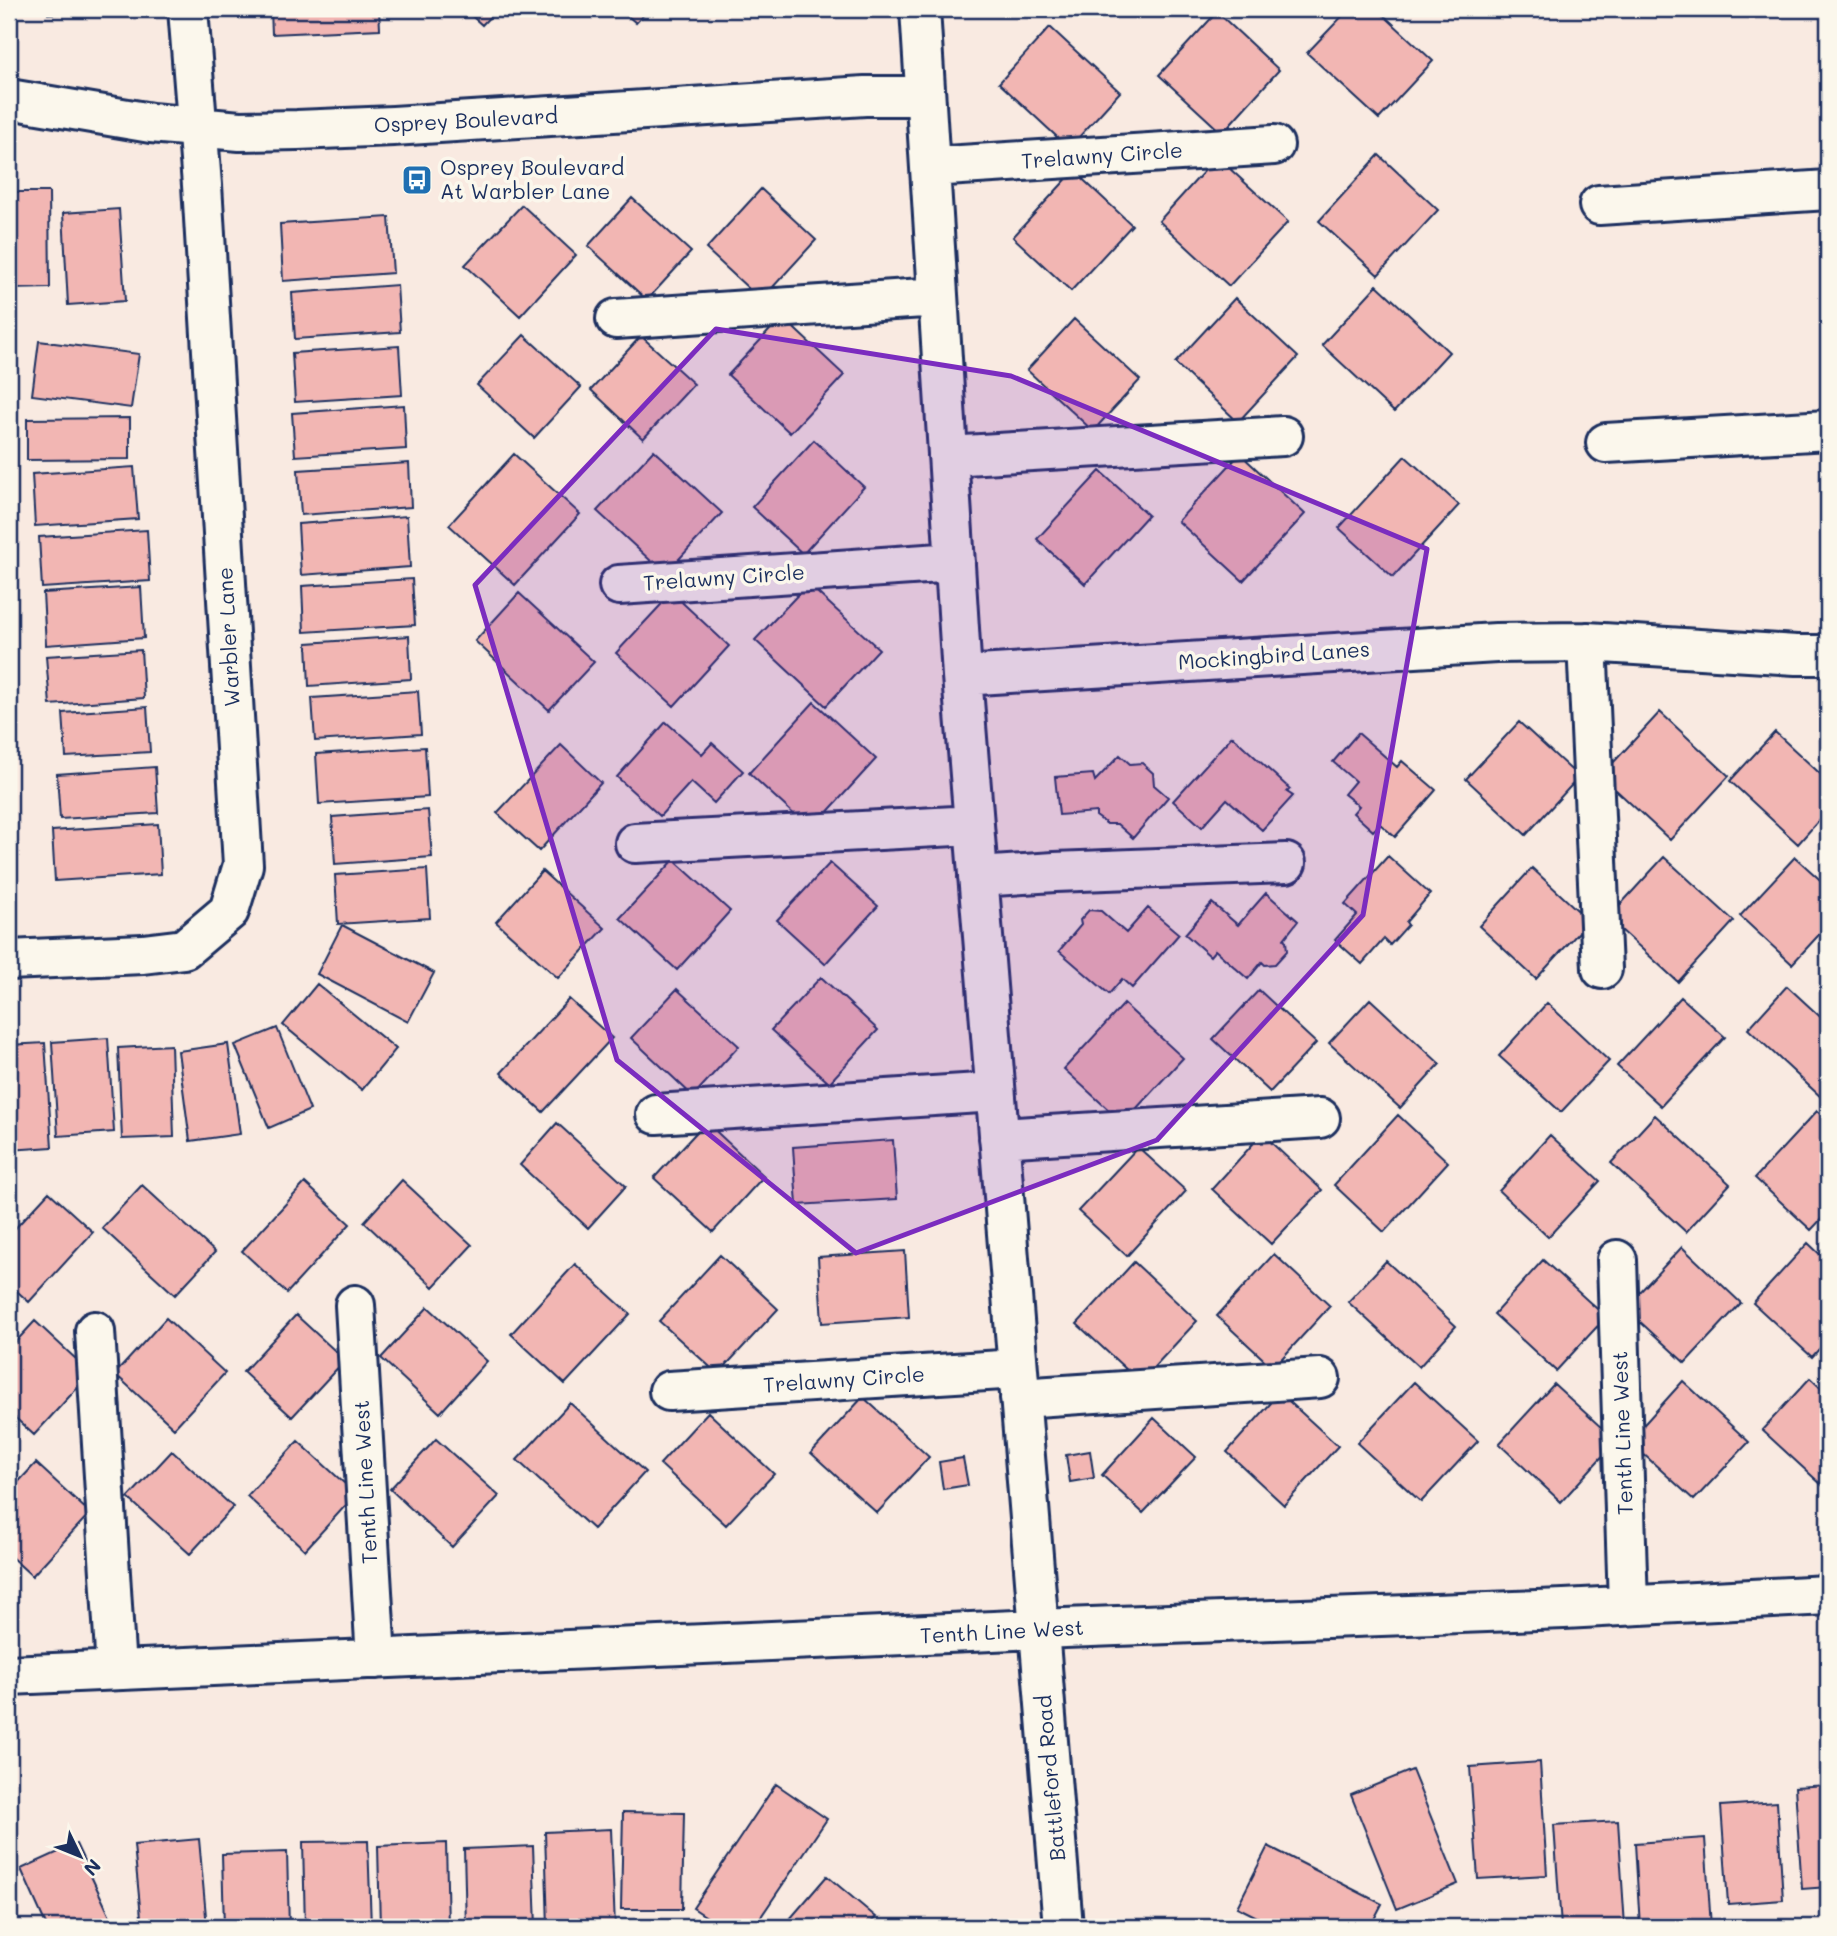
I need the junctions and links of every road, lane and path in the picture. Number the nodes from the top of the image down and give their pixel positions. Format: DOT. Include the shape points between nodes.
graph roads {
  1 [pos="188,9"];
  2 [pos="920,9"];
  3 [pos="925,96"];
  4 [pos="9,99"];
  5 [pos="196,128"];
  6 [pos="1274,145"];
  7 [pos="930,167"];
  8 [pos="1828,190"];
  9 [pos="1599,205"];
  10 [pos="937,297"];
  11 [pos="616,319"];
  12 [pos="1828,430"];
  13 [pos="1283,436"];
  14 [pos="1606,443"];
  15 [pos="948,456"];
  16 [pos="955,562"];
  17 [pos="619,585"];
  18 [pos="1587,642"];
  19 [pos="1828,655"];
  20 [pos="962,676"];
  21 [pos="974,825"];
  22 [pos="635,843"];
  23 [pos="1286,863"];
  24 [pos="978,877"];
  25 [pos="9,960"];
  26 [pos="1602,969"];
  27 [pos="995,1092"];
  28 [pos="656,1114"];
  29 [pos="1320,1118"];
  30 [pos="999,1138"];
  31 [pos="1617,1260"];
  32 [pos="355,1305"];
  33 [pos="95,1331"];
  34 [pos="1320,1378"];
  35 [pos="1019,1383"];
  36 [pos="669,1391"];
  37 [pos="1828,1595"];
  38 [pos="1629,1605"];
  39 [pos="1039,1629"];
  40 [pos="376,1659"];
  41 [pos="116,1670"];
  42 [pos="9,1675"];
  43 [pos="1063,1927"];
  1 -- 5 [label="street, Warbler Lane"];
  2 -- 3 [label="street"];
  3 -- 5 [label="street, Osprey Boulevard" via="379,127"];
  3 -- 7 [label="street"];
  4 -- 5 [label="street, Osprey Boulevard"];
  5 -- 25 [label="street, Warbler Lane" via="243,865 229,911 184,949"];
  6 -- 7 [label="street, Trelawny Circle"];
  7 -- 10 [label="street"];
  8 -- 9 [label="street"];
  10 -- 11 [label="street"];
  10 -- 15 [label="street"];
  12 -- 14 [label="street"];
  13 -- 15 [label="street"];
  15 -- 16 [label="street"];
  16 -- 17 [label="street, Trelawny Circle"];
  16 -- 20 [label="street"];
  18 -- 19 [label="street, Mockingbird Lanes"];
  18 -- 20 [label="street, Mockingbird Lanes" via="1496,643"];
  18 -- 26 [label="street"];
  20 -- 21 [label="street"];
  21 -- 22 [label="street"];
  21 -- 24 [label="street"];
  23 -- 24 [label="street"];
  24 -- 27 [label="street"];
  27 -- 28 [label="street"];
  27 -- 30 [label="street"];
  29 -- 30 [label="street"];
  30 -- 35 [label="street"];
  31 -- 38 [label="street, Tenth Line West"];
  32 -- 40 [label="street, Tenth Line West"];
  33 -- 41 [label="street"];
  34 -- 35 [label="street, Trelawny Circle"];
  35 -- 36 [label="street, Trelawny Circle"];
  35 -- 39 [label="street"];
  37 -- 38 [label="street, Tenth Line West"];
  38 -- 39 [label="street, Tenth Line West"];
  39 -- 40 [label="street, Tenth Line West"];
  39 -- 43 [label="street, Battleford Road"];
  40 -- 41 [label="street, Tenth Line West"];
  41 -- 42 [label="street, Tenth Line West"];
}
